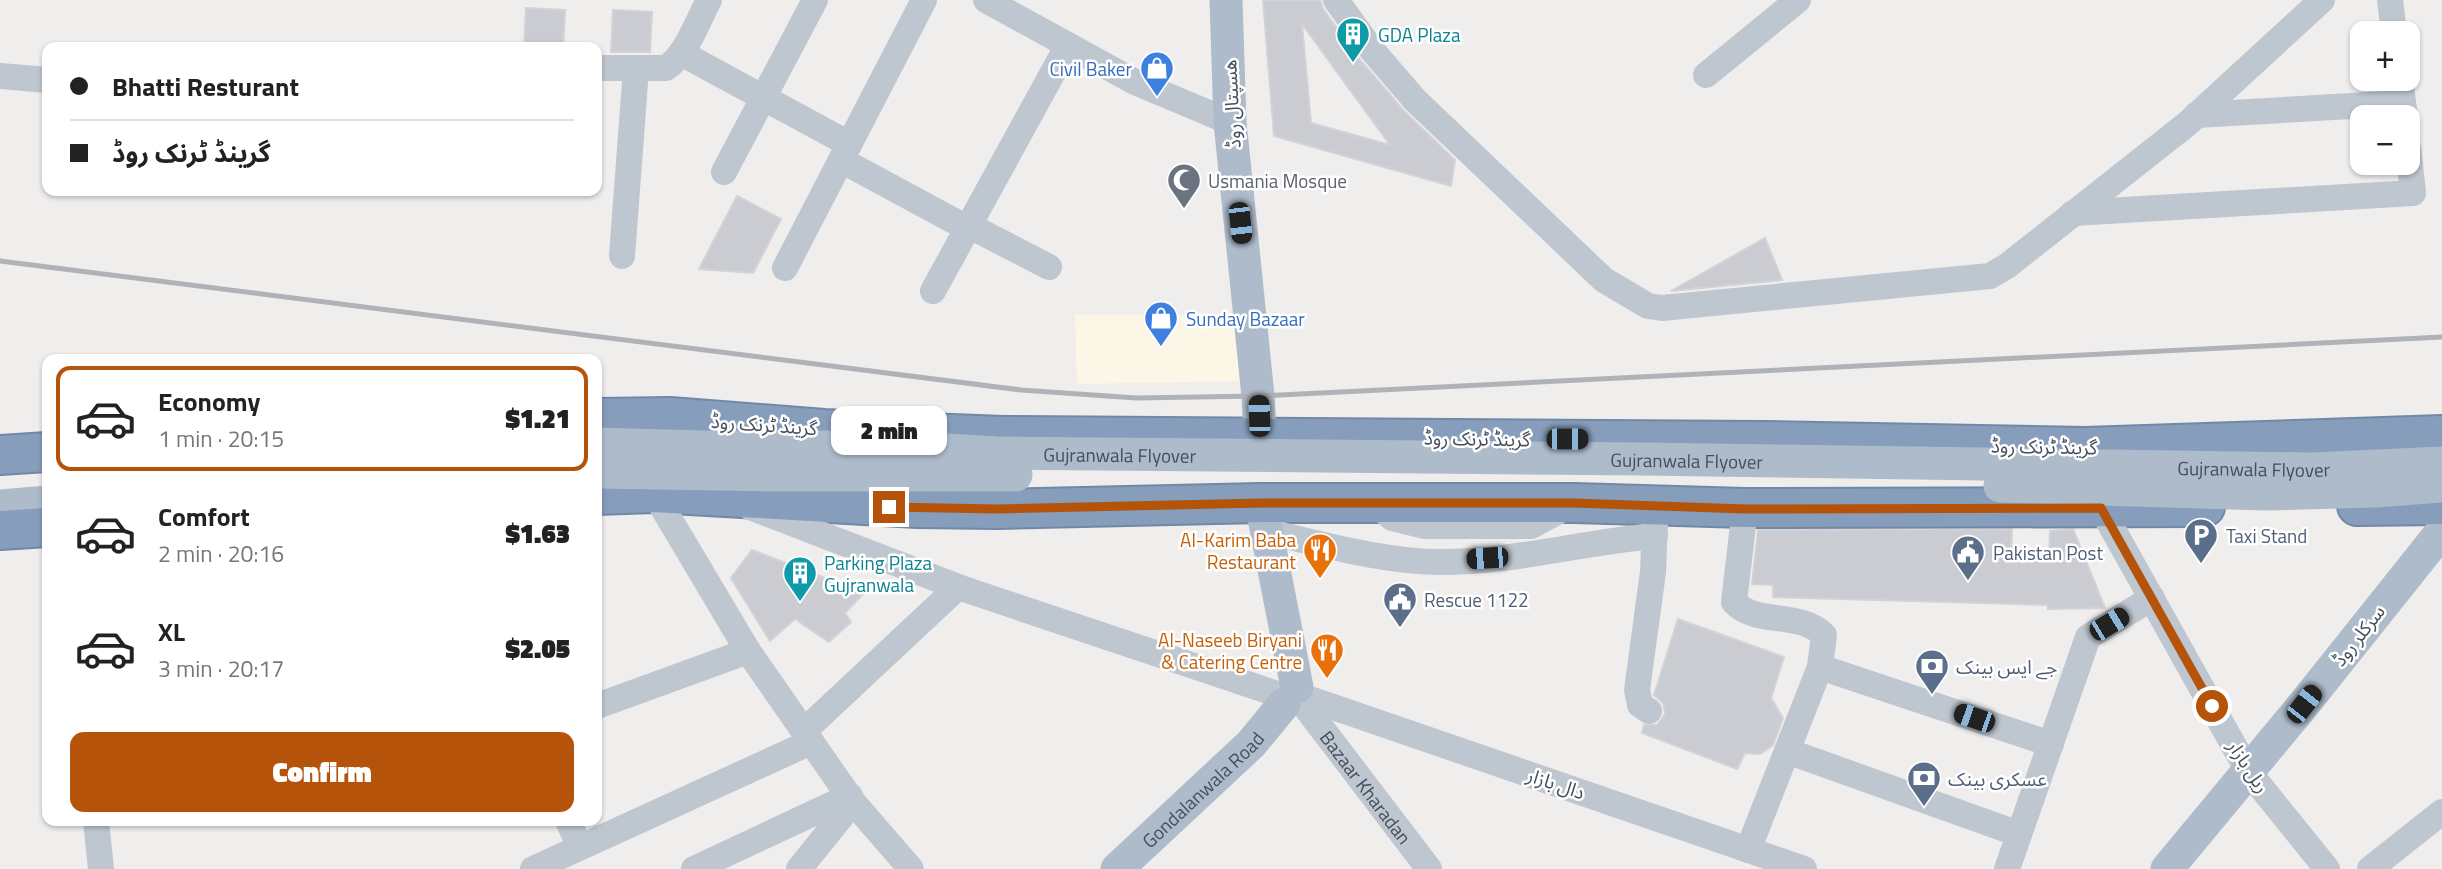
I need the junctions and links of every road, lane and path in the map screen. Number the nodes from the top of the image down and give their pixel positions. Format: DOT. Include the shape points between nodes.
graph roads {
  1 [pos="709,0"];
  2 [pos="815,0"];
  3 [pos="924,0"];
  4 [pos="986,0"];
  5 [pos="1226,0"];
  6 [pos="1336,0"];
  7 [pos="1798,0"];
  8 [pos="2322,0"];
  9 [pos="2390,0"];
  10 [pos="2393,21"];
  11 [pos="1068,45"];
  12 [pos="681,53"];
  13 [pos="602,68"];
  14 [pos="636,69"];
  15 [pos="1706,75"];
  16 [pos="0,76"];
  17 [pos="42,80"];
  18 [pos="764,99"];
  19 [pos="2402,100"];
  20 [pos="2196,115"];
  21 [pos="1230,122"];
  22 [pos="845,152"];
  23 [pos="724,172"];
  24 [pos="2411,175"];
  25 [pos="2073,213"];
  26 [pos="968,227"];
  27 [pos="622,256"];
  28 [pos="1049,267"];
  29 [pos="785,268"];
  30 [pos="933,291"];
  31 [pos="602,418"];
  32 [pos="2442,435"];
  33 [pos="1003,436"];
  34 [pos="1260,436"];
  35 [pos="1567,439"];
  36 [pos="602,444"];
  37 [pos="42,452"];
  38 [pos="0,455"];
  39 [pos="2442,463"];
  40 [pos="602,472"];
  41 [pos="42,481"];
  42 [pos="0,485"];
  43 [pos="2442,486"];
  44 [pos="654,493"];
  45 [pos="602,495"];
  46 [pos="724,498"];
  47 [pos="42,502"];
  48 [pos="1574,503"];
  49 [pos="2442,505"];
  50 [pos="0,506"];
  51 [pos="2101,508"];
  52 [pos="997,509"];
  53 [pos="1745,509"];
  54 [pos="1265,517"];
  55 [pos="1655,521"];
  56 [pos="42,527"];
  57 [pos="0,530"];
  58 [pos="2442,531"];
  59 [pos="958,587"];
  60 [pos="2152,598"];
  61 [pos="748,651"];
  62 [pos="1820,667"];
  63 [pos="1296,700"];
  64 [pos="602,704"];
  65 [pos="1649,711"];
  66 [pos="808,736"];
  67 [pos="2051,744"];
  68 [pos="1787,751"];
  69 [pos="2248,771"];
  70 [pos="851,799"];
  71 [pos="2442,812"];
  72 [pos="97,826"];
  73 [pos="570,826"];
  74 [pos="2019,834"];
  75 [pos="580,847"];
  76 [pos="1748,849"];
  77 [pos="101,869"];
  78 [pos="533,869"];
  79 [pos="694,869"];
  80 [pos="799,869"];
  81 [pos="911,869"];
  82 [pos="1117,869"];
  83 [pos="1140,869"];
  84 [pos="1429,869"];
  85 [pos="1804,869"];
  86 [pos="2007,869"];
  87 [pos="2167,869"];
  88 [pos="2327,869"];
  89 [pos="2370,869"];
  1 -- 12 [label="street"];
  2 -- 18 [label="street"];
  3 -- 22 [label="street"];
  4 -- 11 [label="street"];
  5 -- 21 [label="main road, ھسپتال روڈ"];
  6 -- 25 [label="street" via="1415,100 1604,280 1648,306 1990,276"];
  7 -- 15 [label="street"];
  8 -- 20 [label="street"];
  9 -- 10 [label="street"];
  11 -- 21 [label="street" via="1135,82"];
  11 -- 26 [label="street"];
  12 -- 14 [label="street" via="666,68"];
  12 -- 18 [label="street"];
  13 -- 14 [label="street"];
  14 -- 27 [label="street"];
  16 -- 17 [label="street"];
  18 -- 22 [label="street"];
  18 -- 23 [label="street"];
  19 -- 20 [label="street"];
  20 -- 25 [label="street"];
  21 -- 34 [label="main road, ھسپتال روڈ"];
  22 -- 26 [label="street"];
  22 -- 29 [label="street"];
  24 -- 25 [label="street" via="2413,193"];
  26 -- 28 [label="street"];
  26 -- 30 [label="street"];
  31 -- 33 [label="highway, گرینڈ ٹرنک روڈ" via="670,417"];
  32 -- 35 [label="highway, گرینڈ ٹرنک روڈ" via="2085,447"];
  33 -- 34 [label="highway, گرینڈ ٹرنک روڈ"];
  33 -- 52 [label="highway"];
  34 -- 35 [label="highway, گرینڈ ٹرنک روڈ"];
  35 -- 48 [label="highway"];
  36 -- 39 [label="main road, Gujranwala Flyover, bridge" via="2312,469"];
  37 -- 38 [label="highway"];
  40 -- 43 [label="main road, Gujranwala Flyover, bridge" via="1870,482 2266,494"];
  41 -- 42 [label="main road"];
  44 -- 45 [label="highway"];
  44 -- 46 [label="highway"];
  44 -- 61 [label="street"];
  46 -- 52 [label="highway"];
  46 -- 59 [label="street, دال بازار"];
  47 -- 50 [label="main road"];
  48 -- 54 [label="highway" via="1377,505"];
  48 -- 55 [label="highway"];
  49 -- 51 [label="highway"];
  51 -- 53 [label="highway"];
  51 -- 60 [label="street, ریل بازار"];
  52 -- 54 [label="highway"];
  53 -- 55 [label="highway"];
  53 -- 62 [label="street" via="1734,602 1752,614 1801,621 1819,630 1824,635"];
  54 -- 55 [label="street" via="1357,553 1436,562 1538,554 1623,538"];
  54 -- 63 [label="main road"];
  55 -- 65 [label="street" via="1637,691 1640,705"];
  56 -- 57 [label="highway"];
  58 -- 69 [label="main road, سرکلر روڈ"];
  59 -- 63 [label="street, دال بازار"];
  59 -- 66 [label="street"];
  60 -- 67 [label="street" via="2088,637"];
  60 -- 69 [label="street, ریل بازار"];
  61 -- 64 [label="street"];
  61 -- 66 [label="street"];
  62 -- 67 [label="street"];
  62 -- 68 [label="street"];
  63 -- 76 [label="street, دال بازار"];
  63 -- 82 [label="main road, Gondalanwala Road"];
  63 -- 83 [label="main road, Gondalanwala Road" via="1242,771"];
  63 -- 84 [label="street, Bazaar Kharadan"];
  66 -- 70 [label="street"];
  66 -- 75 [label="street"];
  67 -- 74 [label="street"];
  68 -- 74 [label="street"];
  68 -- 76 [label="street"];
  69 -- 87 [label="main road, سرکلر روڈ"];
  69 -- 88 [label="street, ریل بازار"];
  70 -- 79 [label="street"];
  70 -- 80 [label="street"];
  70 -- 81 [label="street"];
  71 -- 89 [label="street"];
  72 -- 77 [label="street"];
  73 -- 75 [label="street"];
  74 -- 86 [label="street"];
  75 -- 78 [label="street"];
  76 -- 85 [label="street, دال بازار"];
}
